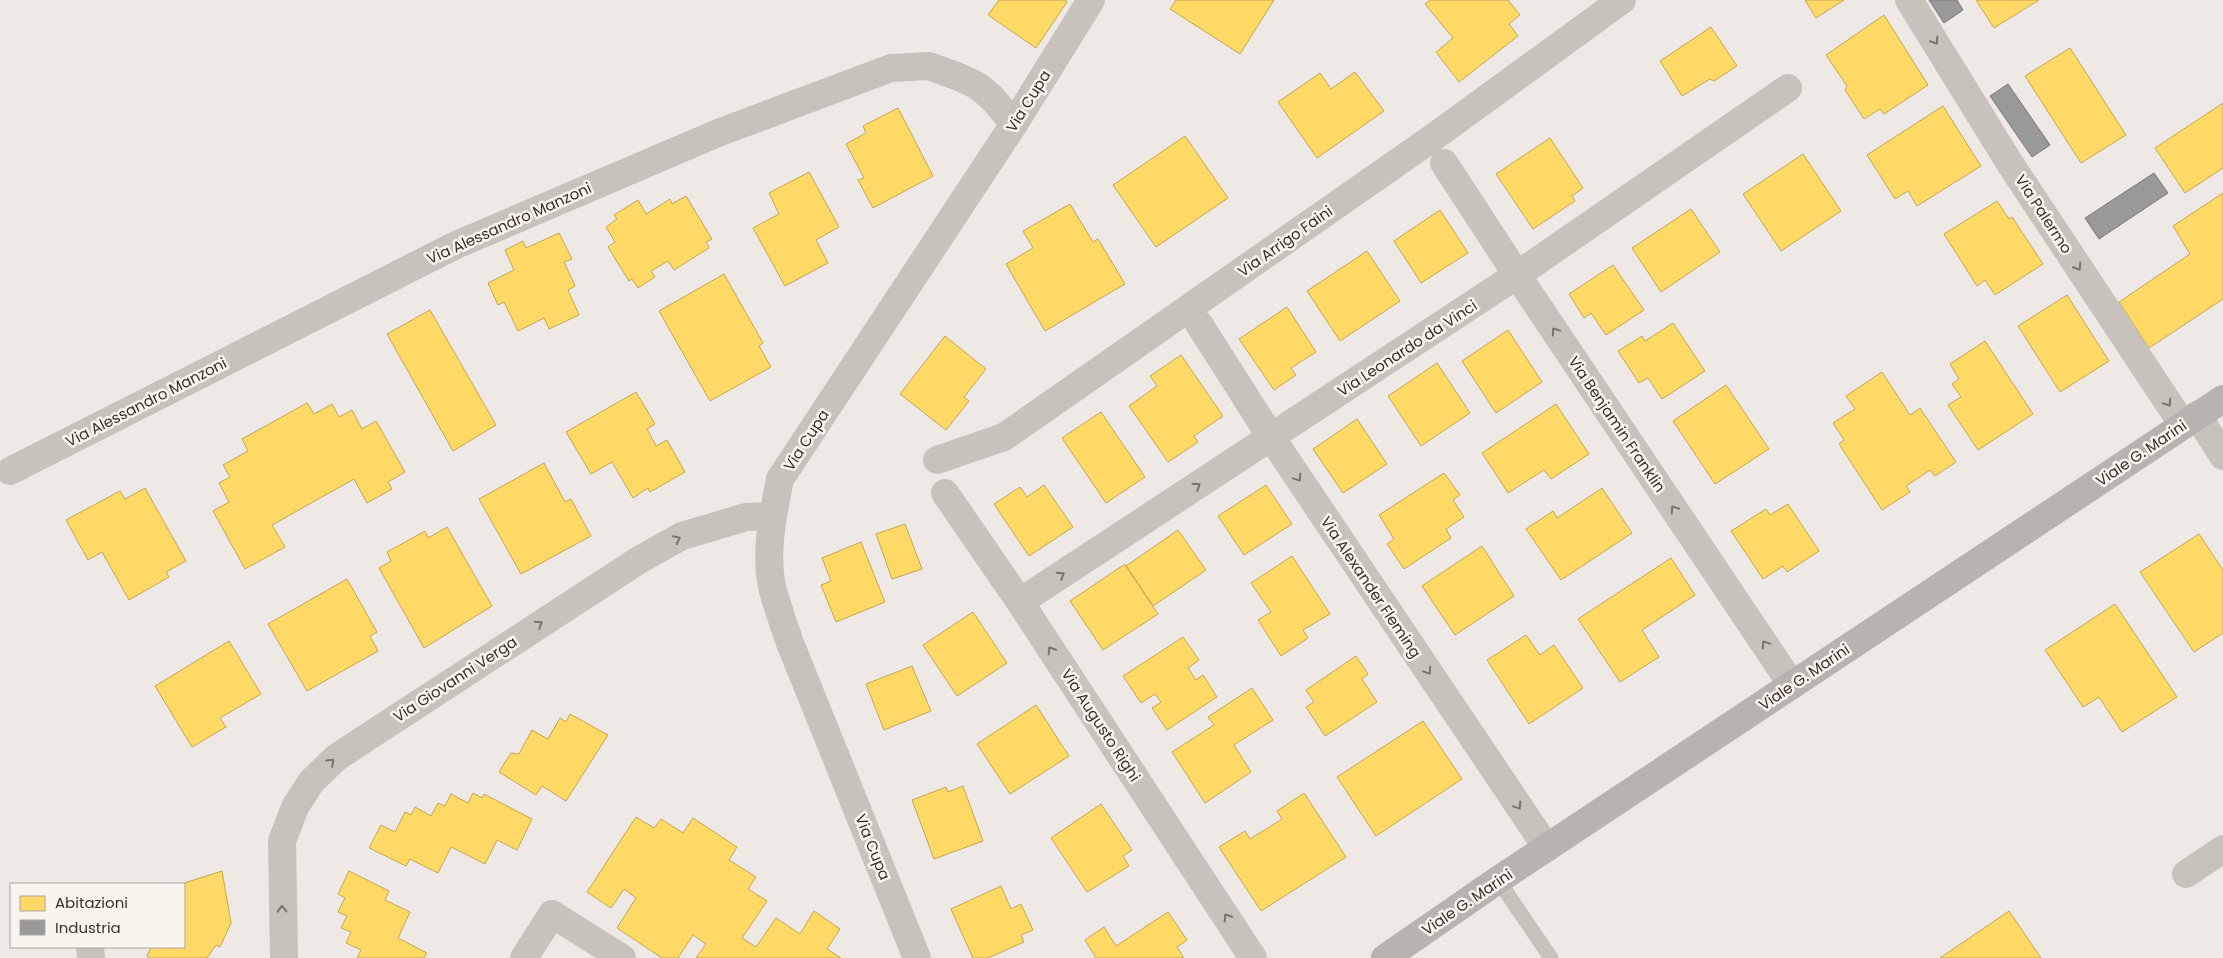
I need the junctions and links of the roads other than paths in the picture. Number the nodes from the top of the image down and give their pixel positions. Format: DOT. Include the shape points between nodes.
graph roads {
  1 [pos="1091,0"];
  2 [pos="1622,0"];
  3 [pos="1909,0"];
  4 [pos="1788,88"];
  5 [pos="1014,124"];
  6 [pos="1444,163"];
  7 [pos="1517,276"];
  8 [pos="1199,324"];
  9 [pos="2223,398"];
  10 [pos="2190,420"];
  11 [pos="1271,437"];
  12 [pos="2223,456"];
  13 [pos="937,460"];
  14 [pos="10,471"];
  15 [pos="945,494"];
  16 [pos="773,516"];
  17 [pos="1020,602"];
  18 [pos="1792,685"];
  19 [pos="1546,848"];
  20 [pos="2223,849"];
  21 [pos="2186,874"];
  22 [pos="1498,880"];
  23 [pos="284,958"];
  24 [pos="524,958"];
  25 [pos="622,958"];
  26 [pos="917,958"];
  27 [pos="1253,958"];
  28 [pos="1385,958"];
  29 [pos="1551,958"];
  1 -- 5 [label="street, Via Cupa"];
  2 -- 13 [label="street, Via Arrigo Faini" via="1431,139 1004,436"];
  3 -- 10 [label="street, Via Palermo, one-way" via="2009,162"];
  4 -- 7 [label="street, Via Leonardo da Vinci"];
  5 -- 14 [label="street, Via Alessandro Manzoni" via="978,86 959,77 929,66 891,68 718,133 456,245"];
  5 -- 16 [label="street, Via Cupa" via="780,479"];
  6 -- 7 [label="street, Via Benjamin Franklin"];
  7 -- 11 [label="street, Via Leonardo da Vinci"];
  18 -- 7 [label="street, Via Benjamin Franklin, one-way"];
  8 -- 11 [label="street, Via Alexander Fleming"];
  9 -- 10 [label="main road, Viale G. Marini"];
  10 -- 12 [label="street, Via Palermo"];
  10 -- 18 [label="main road, Viale G. Marini"];
  17 -- 11 [label="street, Via Leonardo da Vinci, one-way"];
  11 -- 19 [label="street, Via Alexander Fleming, one-way"];
  15 -- 17 [label="street, Via Augusto Righi"];
  23 -- 16 [label="street, Via Giovanni Verga, one-way" via="282,840 295,807 311,782 337,757 647,555 682,536 746,517"];
  16 -- 26 [label="street, Via Cupa" via="770,546 772,589 790,643"];
  27 -- 17 [label="street, Via Augusto Righi, one-way"];
  18 -- 19 [label="main road, Viale G. Marini"];
  19 -- 22 [label="main road, Viale G. Marini"];
  20 -- 21 [label="street"];
  22 -- 28 [label="main road, Viale G. Marini"];
  22 -- 29 [label="lane"];
  24 -- 25 [label="street" via="552,914"];
}
